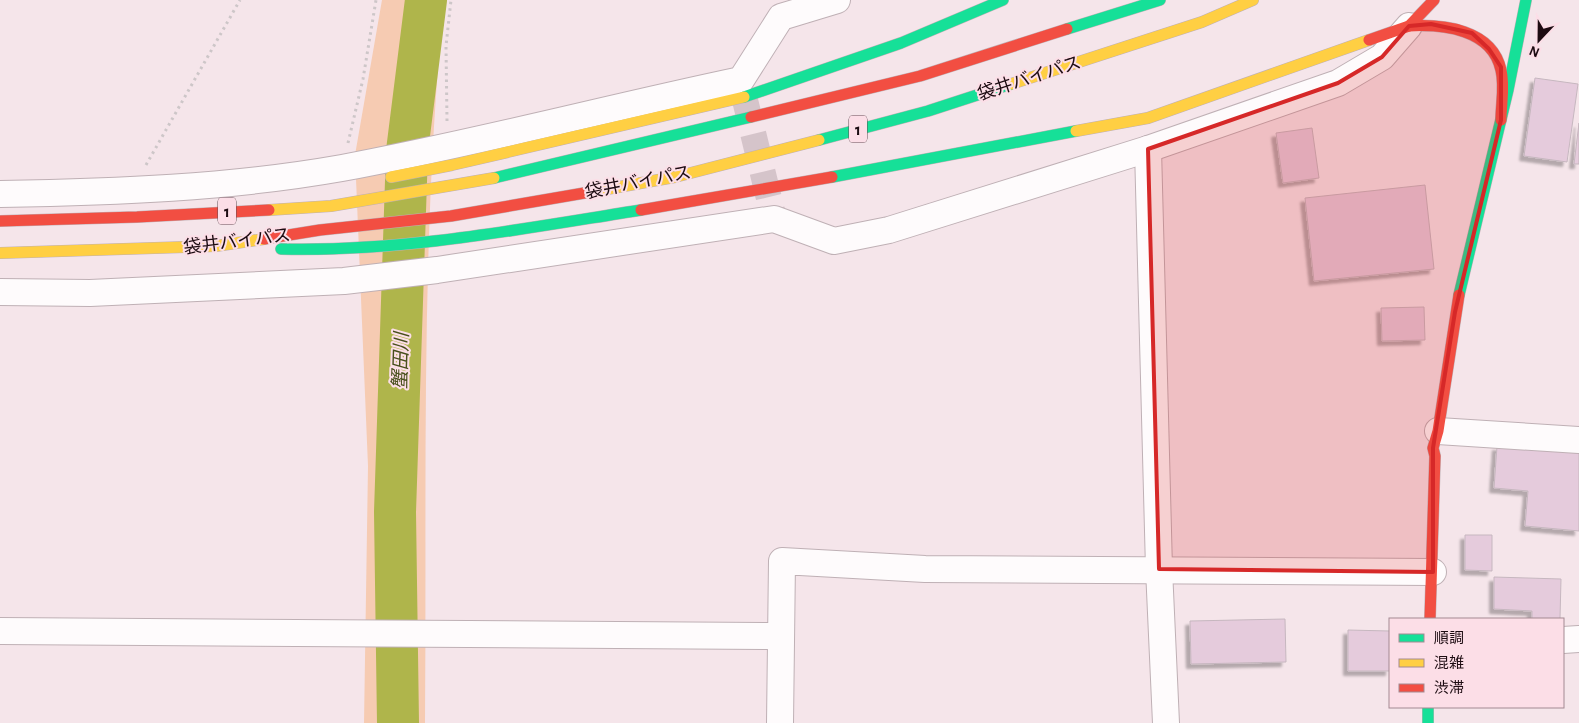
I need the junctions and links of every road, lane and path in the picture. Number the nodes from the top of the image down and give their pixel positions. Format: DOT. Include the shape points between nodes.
graph roads {
  1 [pos="240,0"];
  2 [pos="376,0"];
  3 [pos="451,0"];
  4 [pos="837,0"];
  5 [pos="1003,0"];
  6 [pos="1160,0"];
  7 [pos="1254,0"];
  8 [pos="1434,0"];
  9 [pos="1526,0"];
  10 [pos="1410,26"];
  11 [pos="1501,120"];
  12 [pos="1148,149"];
  13 [pos="445,153"];
  14 [pos="361,170"];
  15 [pos="131,191"];
  16 [pos="0,194"];
  17 [pos="292,196"];
  18 [pos="215,212"];
  19 [pos="0,221"];
  20 [pos="216,246"];
  21 [pos="0,253"];
  22 [pos="0,292"];
  23 [pos="1438,431"];
  24 [pos="1579,440"];
  25 [pos="1159,569"];
  26 [pos="1433,572"];
  27 [pos="1430,618"];
  28 [pos="0,631"];
  29 [pos="780,636"];
  30 [pos="1564,640"];
  31 [pos="1579,640"];
  32 [pos="1428,708"];
  33 [pos="780,723"];
  34 [pos="1166,723"];
  35 [pos="1428,723"];
  1 -- 15 [label="path"];
  2 -- 14 [label="path" via="363,79"];
  3 -- 13 [label="path" via="446,46"];
  4 -- 13 [label="street" via="781,17 741,80"];
  5 -- 13 [label="main road" via="901,43 729,102"];
  6 -- 18 [label="main road, 袋井バイパス / 1" via="920,76 510,175 331,206"];
  7 -- 20 [label="main road, 袋井バイパス / 1" via="1202,22 928,111 675,177 451,216 320,230"];
  8 -- 10 [label="main road"];
  9 -- 11 [label="main road"];
  10 -- 11 [label="main road" via="1454,27 1472,33 1488,48 1501,68"];
  10 -- 12 [label="street" via="1382,57 1338,82"];
  10 -- 20 [label="main road" via="1148,118 760,191 449,241 325,250"];
  11 -- 23 [label="main road" via="1455,312"];
  12 -- 22 [label="street" via="889,230 834,240 774,219 344,281 90,293"];
  12 -- 25 [label="street"];
  13 -- 14 [label="street"];
  14 -- 15 [label="street"];
  15 -- 16 [label="street"];
  17 -- 18 [label="main road"];
  18 -- 19 [label="main road, 袋井バイパス / 1" via="137,218"];
  20 -- 21 [label="main road, 袋井バイパス / 1"];
  23 -- 24 [label="street"];
  23 -- 26 [label="main road" via="1433,448"];
  25 -- 26 [label="street"];
  25 -- 29 [label="street" via="925,569 782,561"];
  25 -- 34 [label="street"];
  26 -- 27 [label="main road"];
  28 -- 29 [label="street"];
  29 -- 33 [label="street"];
  30 -- 31 [label="street"];
  32 -- 35 [label="main road"];
}
